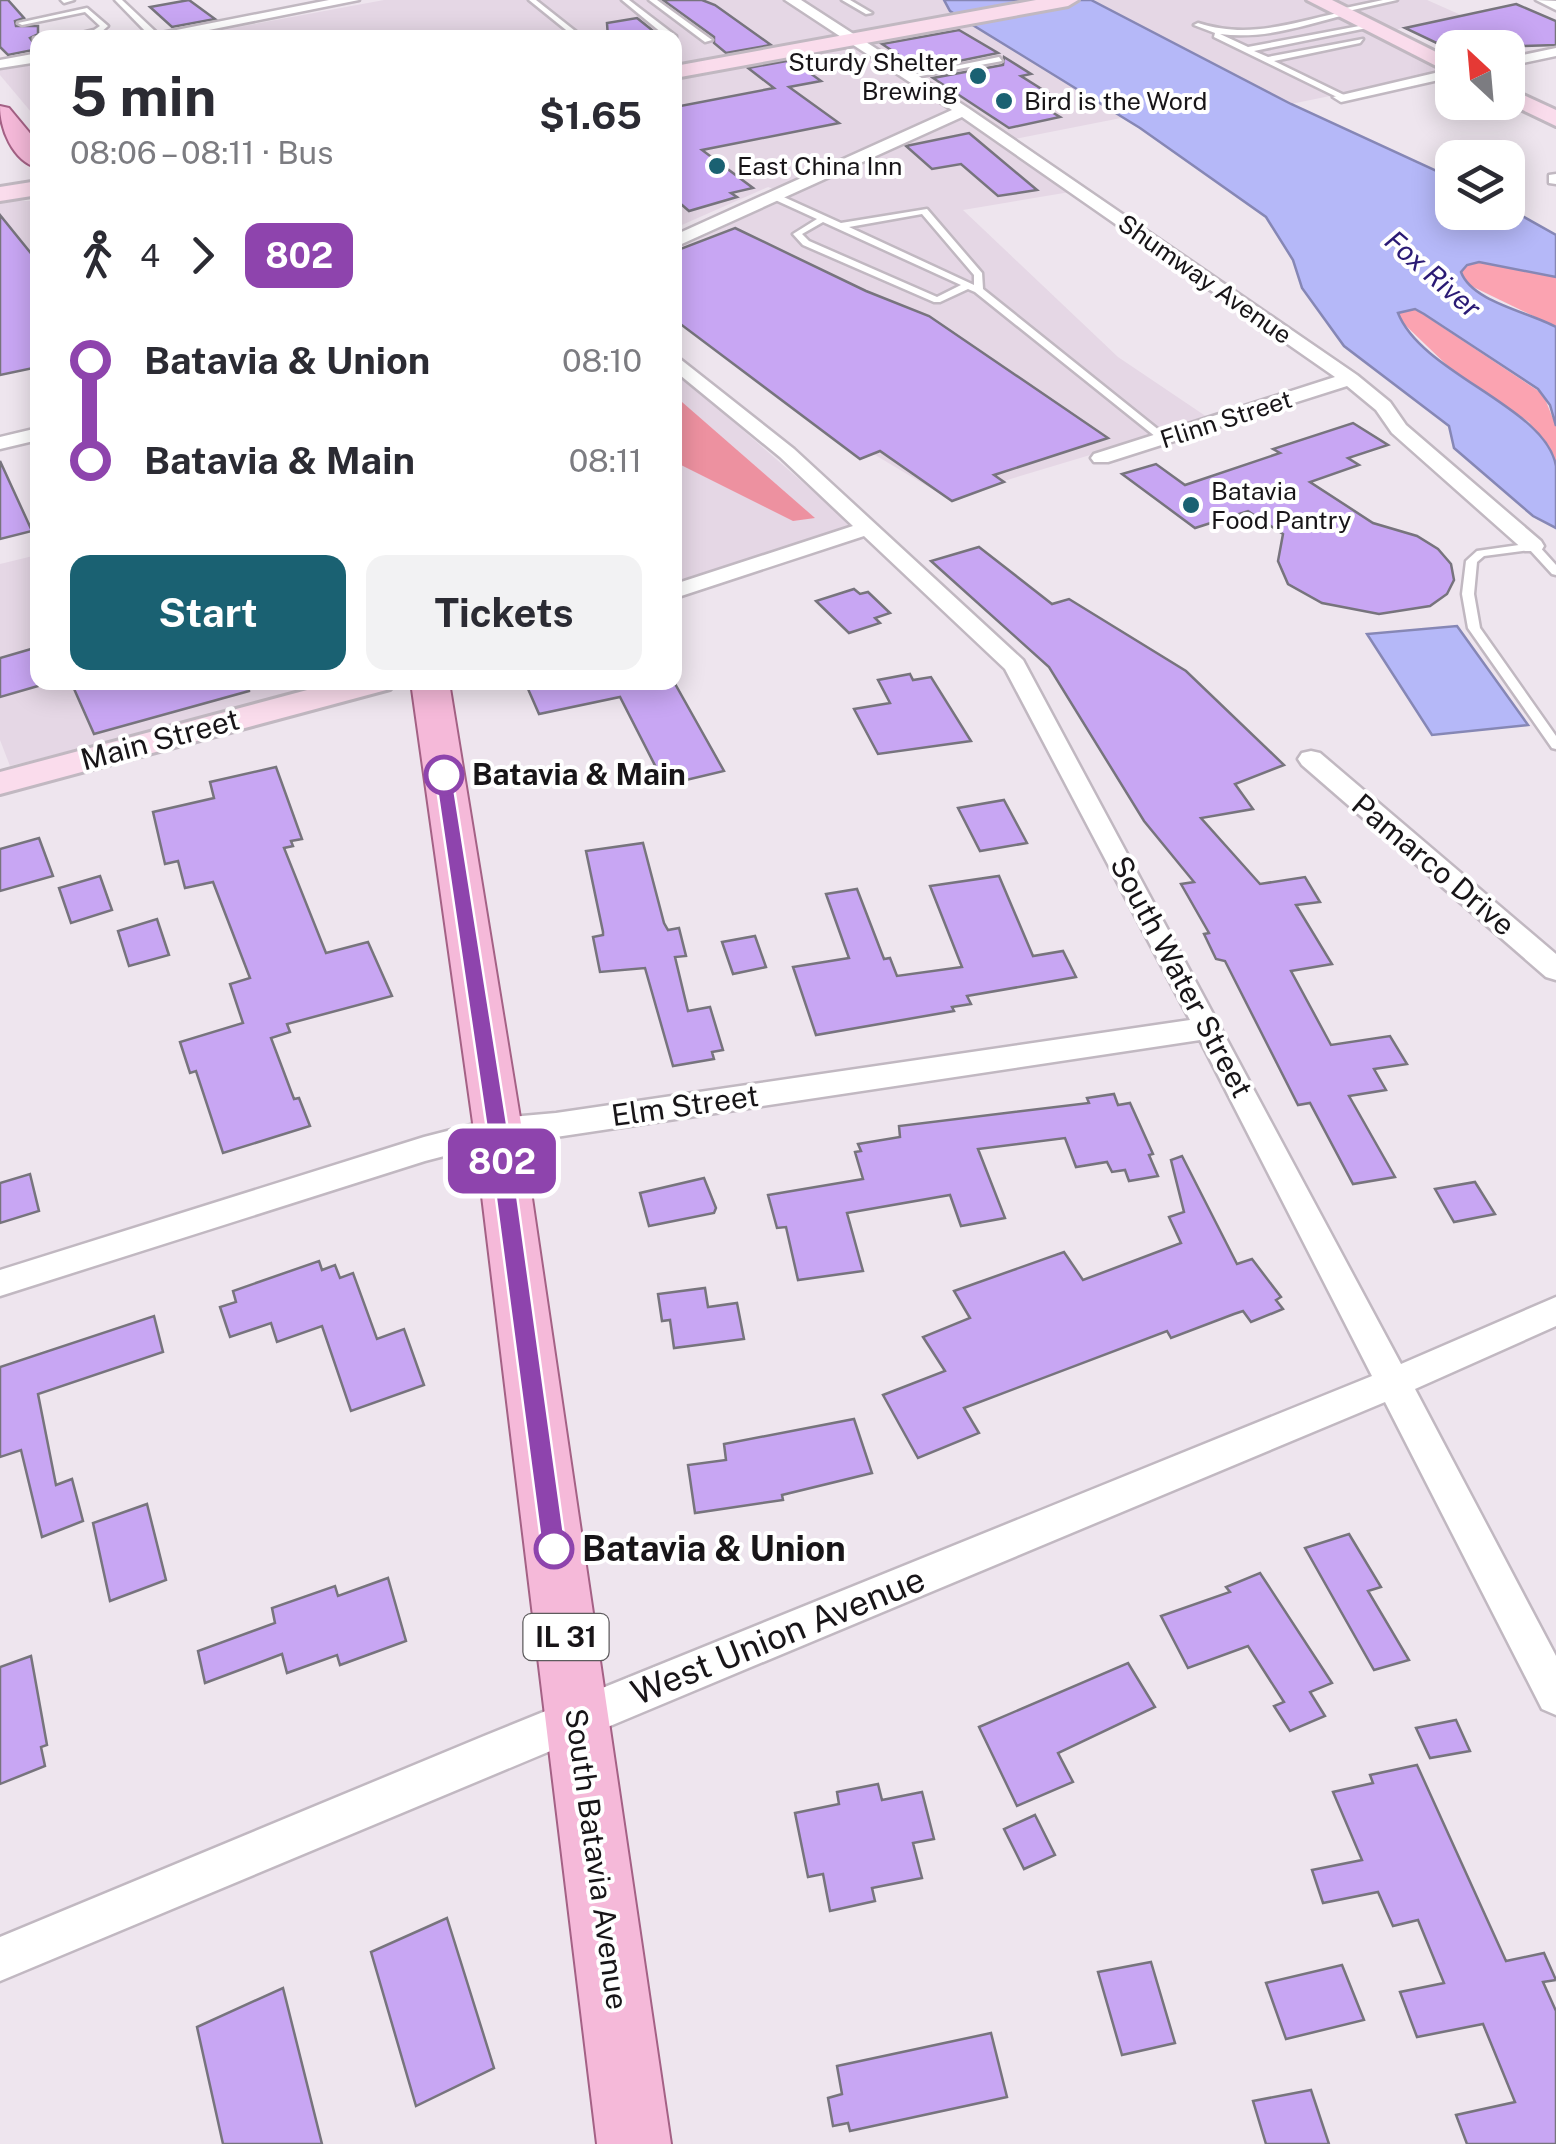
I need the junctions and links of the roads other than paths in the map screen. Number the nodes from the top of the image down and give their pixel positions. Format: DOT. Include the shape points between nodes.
graph roads {
  1 [pos="118,0"];
  2 [pos="226,0"];
  3 [pos="352,0"];
  4 [pos="532,0"];
  5 [pos="624,0"];
  6 [pos="652,0"];
  7 [pos="792,0"];
  8 [pos="845,0"];
  9 [pos="1068,0"];
  10 [pos="1317,0"];
  11 [pos="1394,0"];
  12 [pos="1543,0"];
  13 [pos="1556,6"];
  14 [pos="278,13"];
  15 [pos="868,13"];
  16 [pos="1341,13"];
  17 [pos="250,18"];
  18 [pos="22,23"];
  19 [pos="1198,25"];
  20 [pos="295,29"];
  21 [pos="96,30"];
  22 [pos="143,30"];
  23 [pos="182,30"];
  24 [pos="571,30"];
  25 [pos="662,30"];
  26 [pos="1364,33"];
  27 [pos="1217,35"];
  28 [pos="854,39"];
  29 [pos="708,40"];
  30 [pos="1246,50"];
  31 [pos="1556,52"];
  32 [pos="30,58"];
  33 [pos="1525,58"];
  34 [pos="999,59"];
  35 [pos="1266,60"];
  36 [pos="1435,63"];
  37 [pos="0,64"];
  38 [pos="682,71"];
  39 [pos="1435,74"];
  40 [pos="910,76"];
  41 [pos="1340,96"];
  42 [pos="1525,104"];
  43 [pos="963,111"];
  44 [pos="0,114"];
  45 [pos="1556,119"];
  46 [pos="30,150"];
  47 [pos="30,189"];
  48 [pos="0,194"];
  49 [pos="774,196"];
  50 [pos="824,218"];
  51 [pos="841,226"];
  52 [pos="682,239"];
  53 [pos="973,287"];
  54 [pos="682,366"];
  55 [pos="1350,379"];
  56 [pos="30,436"];
  57 [pos="1165,438"];
  58 [pos="0,443"];
  59 [pos="1101,458"];
  60 [pos="868,528"];
  61 [pos="1533,546"];
  62 [pos="1556,572"];
  63 [pos="682,588"];
  64 [pos="348,690"];
  65 [pos="431,690"];
  66 [pos="1556,745"];
  67 [pos="1311,759"];
  68 [pos="0,783"];
  69 [pos="1556,970"];
  70 [pos="1209,1028"];
  71 [pos="498,1130"];
  72 [pos="0,1284"];
  73 [pos="1556,1311"];
  74 [pos="1394,1383"];
  75 [pos="1556,1696"];
  76 [pos="576,1719"];
  77 [pos="0,1960"];
  78 [pos="634,2144"];
  1 -- 22 [label="lane"];
  2 -- 17 [label="street"];
  3 -- 14 [label="street"];
  4 -- 24 [label="lane"];
  5 -- 25 [label="lane"];
  6 -- 29 [label="lane"];
  7 -- 28 [label="street, Shumway Avenue"];
  8 -- 15 [label="lane"];
  9 -- 28 [label="main road"];
  10 -- 16 [label="main road"];
  11 -- 16 [label="lane"];
  12 -- 13 [label="street"];
  14 -- 17 [label="street"];
  14 -- 20 [label="street"];
  16 -- 26 [label="main road"];
  16 -- 27 [label="lane"];
  17 -- 23 [label="street"];
  18 -- 21 [label="lane" via="88,10 104,28"];
  19 -- 27 [label="lane"];
  26 -- 30 [label="lane"];
  26 -- 35 [label="lane"];
  26 -- 36 [label="main road"];
  27 -- 30 [label="lane"];
  28 -- 38 [label="main road"];
  28 -- 40 [label="street, Shumway Avenue"];
  30 -- 35 [label="lane"];
  31 -- 33 [label="street"];
  32 -- 37 [label="street"];
  34 -- 40 [label="lane"];
  35 -- 41 [label="lane"];
  39 -- 41 [label="street"];
  40 -- 43 [label="street, Shumway Avenue"];
  42 -- 45 [label="main road"];
  43 -- 49 [label="street"];
  43 -- 55 [label="street, Shumway Avenue"];
  44 -- 46 [label="main road"];
  47 -- 48 [label="main road"];
  49 -- 50 [label="lane"];
  49 -- 52 [label="street"];
  50 -- 51 [label="lane"];
  50 -- 53 [label="lane" via="797,234 937,300"];
  51 -- 53 [label="lane"];
  51 -- 53 [label="lane" via="924,211 979,275"];
  53 -- 57 [label="lane"];
  54 -- 60 [label="street, South Water Street"];
  55 -- 57 [label="street, Flinn Street"];
  55 -- 61 [label="street, Shumway Avenue"];
  56 -- 58 [label="street"];
  57 -- 59 [label="street, Flinn Street"];
  60 -- 63 [label="street"];
  60 -- 70 [label="street, South Water Street" via="1014,665"];
  61 -- 62 [label="lane"];
  61 -- 66 [label="lane" via="1481,553 1472,561 1468,594 1474,628"];
  64 -- 68 [label="main road, Main Street"];
  65 -- 71 [label="main road, South Batavia Avenue / IL 31"];
  67 -- 69 [label="street, Pamarco Drive"];
  70 -- 71 [label="street, Elm Street"];
  70 -- 74 [label="street, South Water Street"];
  71 -- 72 [label="street, Elm Street"];
  71 -- 76 [label="main road, South Batavia Avenue / IL 31"];
  73 -- 74 [label="street, West Union Avenue"];
  74 -- 75 [label="street, South Water Street"];
  74 -- 76 [label="street, West Union Avenue"];
  76 -- 77 [label="street, West Union Avenue"];
  76 -- 78 [label="main road, South Batavia Avenue / IL 31"];
}
